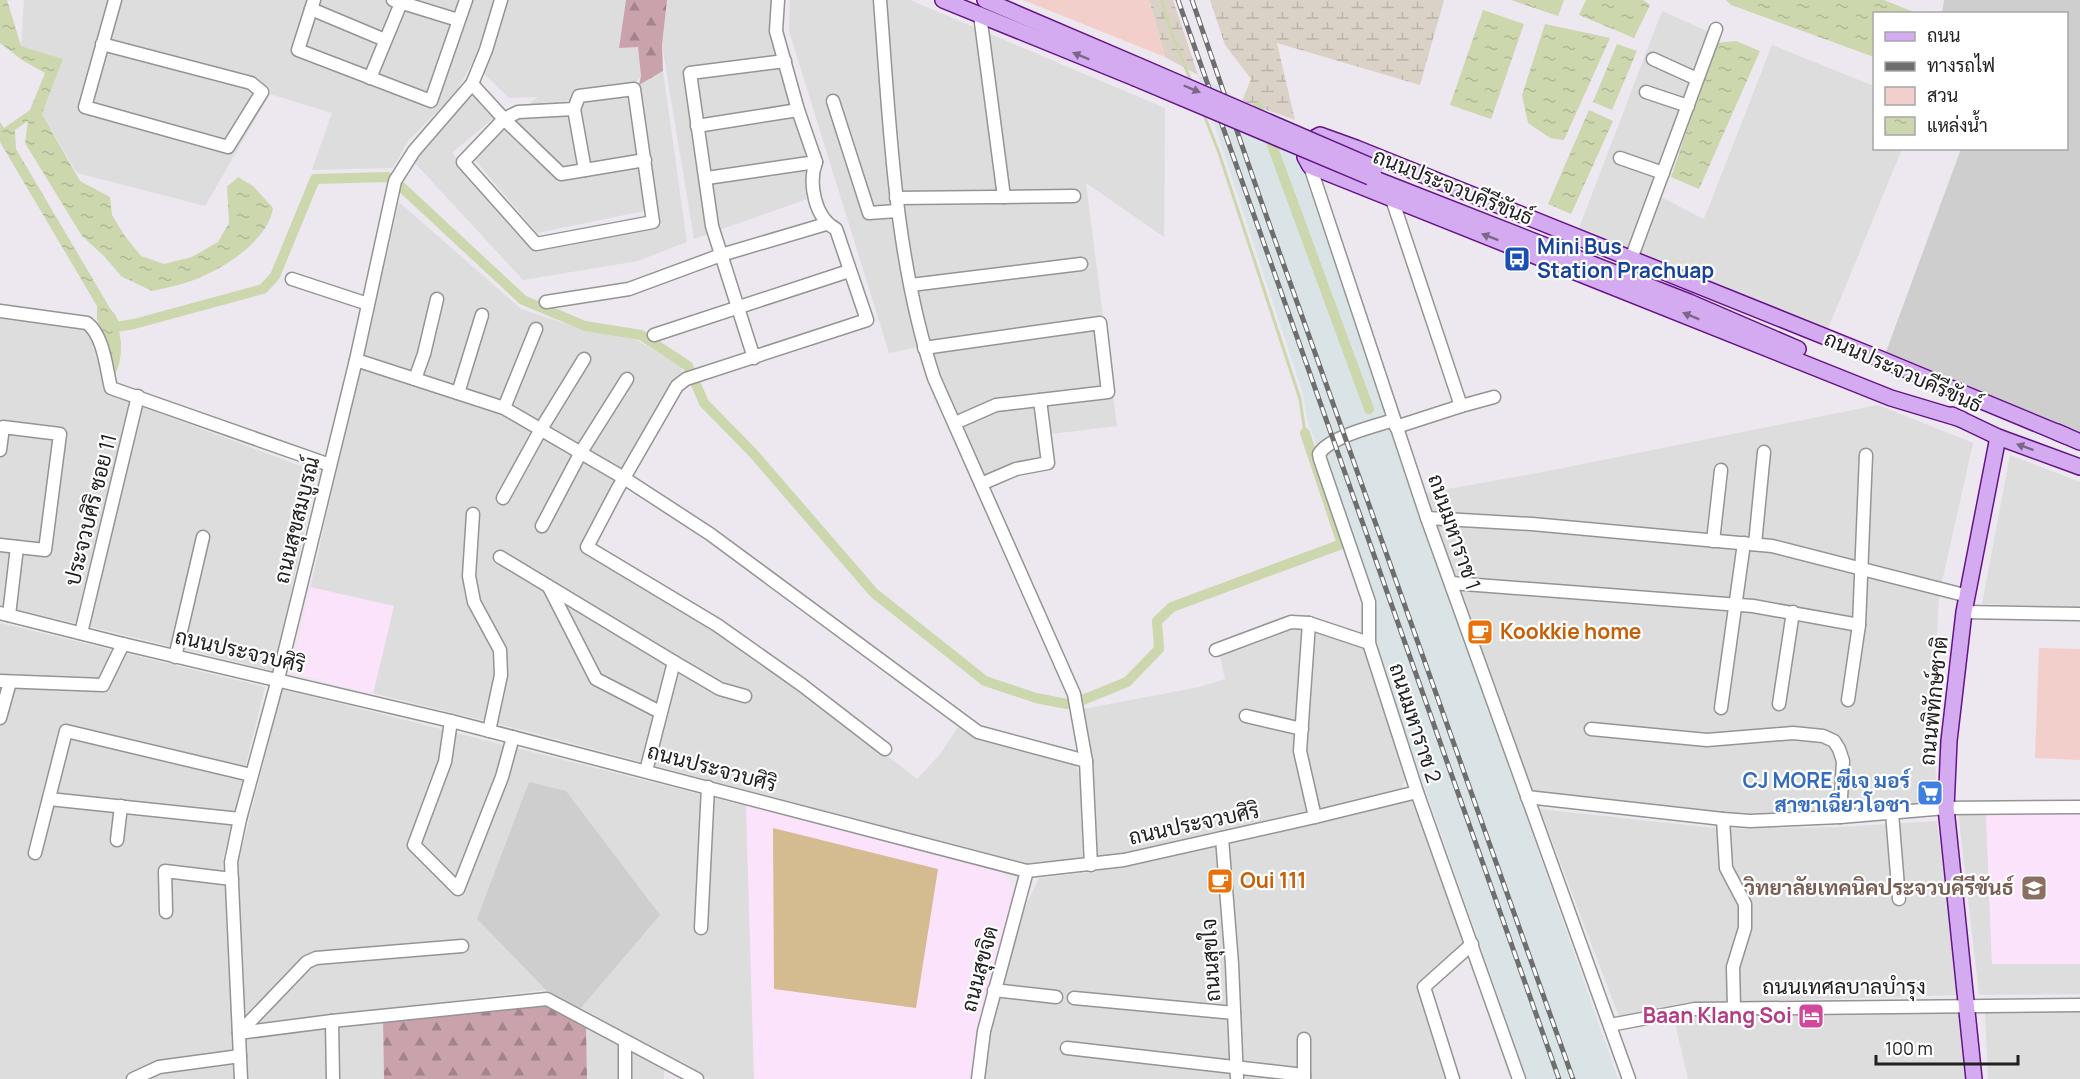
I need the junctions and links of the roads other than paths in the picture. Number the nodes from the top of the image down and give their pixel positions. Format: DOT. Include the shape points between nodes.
graph roads {
  1 [pos="115,0"];
  2 [pos="466,0"];
  3 [pos="501,0"];
  4 [pos="778,0"];
  5 [pos="880,0"];
  6 [pos="943,0"];
  7 [pos="985,0"];
  8 [pos="397,2"];
  9 [pos="313,4"];
  10 [pos="980,15"];
  11 [pos="458,20"];
  12 [pos="1716,28"];
  13 [pos="385,40"];
  14 [pos="102,44"];
  15 [pos="1653,59"];
  16 [pos="785,61"];
  17 [pos="1137,72"];
  18 [pos="370,78"];
  19 [pos="1697,79"];
  20 [pos="472,84"];
  21 [pos="1646,92"];
  22 [pos="833,101"];
  23 [pos="1688,106"];
  24 [pos="574,109"];
  25 [pos="798,110"];
  26 [pos="504,119"];
  27 [pos="698,126"];
  28 [pos="1620,158"];
  29 [pos="645,160"];
  30 [pos="816,162"];
  31 [pos="1310,166"];
  32 [pos="585,170"];
  33 [pos="1372,172"];
  34 [pos="1663,173"];
  35 [pos="706,177"];
  36 [pos="1074,196"];
  37 [pos="1004,197"];
  38 [pos="896,198"];
  39 [pos="1392,199"];
  40 [pos="897,211"];
  41 [pos="826,224"];
  42 [pos="721,255"];
  43 [pos="1631,259"];
  44 [pos="1081,264"];
  45 [pos="849,271"];
  46 [pos="292,279"];
  47 [pos="911,285"];
  48 [pos="437,299"];
  49 [pos="546,302"];
  50 [pos="368,304"];
  51 [pos="738,306"];
  52 [pos="0,311"];
  53 [pos="482,315"];
  54 [pos="536,329"];
  55 [pos="654,335"];
  56 [pos="924,348"];
  57 [pos="754,358"];
  58 [pos="584,359"];
  59 [pos="356,360"];
  60 [pos="415,379"];
  61 [pos="627,379"];
  62 [pos="458,393"];
  63 [pos="138,396"];
  64 [pos="1494,397"];
  65 [pos="1040,400"];
  66 [pos="1461,406"];
  67 [pos="504,408"];
  68 [pos="1961,419"];
  69 [pos="955,423"];
  70 [pos="1395,424"];
  71 [pos="541,429"];
  72 [pos="1998,437"];
  73 [pos="2073,439"];
  74 [pos="0,450"];
  75 [pos="581,452"];
  76 [pos="1764,452"];
  77 [pos="1866,455"];
  78 [pos="330,465"];
  79 [pos="2080,467"];
  80 [pos="1721,470"];
  81 [pos="624,478"];
  82 [pos="981,484"];
  83 [pos="503,498"];
  84 [pos="473,514"];
  85 [pos="1427,518"];
  86 [pos="542,526"];
  87 [pos="203,537"];
  88 [pos="1713,541"];
  89 [pos="1749,544"];
  90 [pos="0,545"];
  91 [pos="17,547"];
  92 [pos="500,557"];
  93 [pos="1861,569"];
  94 [pos="1451,583"];
  95 [pos="548,586"];
  96 [pos="1968,596"];
  97 [pos="1735,604"];
  98 [pos="1794,612"];
  99 [pos="1964,612"];
  100 [pos="4,614"];
  101 [pos="2080,614"];
  102 [pos="1309,622"];
  103 [pos="1859,625"];
  104 [pos="81,633"];
  105 [pos="1369,643"];
  106 [pos="123,645"];
  107 [pos="1216,650"];
  108 [pos="175,657"];
  109 [pos="674,662"];
  110 [pos="278,679"];
  111 [pos="5,681"];
  112 [pos="745,696"];
  113 [pos="1848,700"];
  114 [pos="1779,704"];
  115 [pos="1721,708"];
  116 [pos="660,712"];
  117 [pos="1246,716"];
  118 [pos="0,718"];
  119 [pos="451,721"];
  120 [pos="1302,729"];
  121 [pos="1591,729"];
  122 [pos="489,731"];
  123 [pos="513,737"];
  124 [pos="885,749"];
  125 [pos="1086,761"];
  126 [pos="646,771"];
  127 [pos="251,775"];
  128 [pos="708,787"];
  129 [pos="1417,792"];
  130 [pos="1527,797"];
  131 [pos="49,799"];
  132 [pos="121,806"];
  133 [pos="2080,807"];
  134 [pos="1946,808"];
  135 [pos="1892,813"];
  136 [pos="1315,817"];
  137 [pos="1840,818"];
  138 [pos="240,819"];
  139 [pos="1724,819"];
  140 [pos="1222,838"];
  141 [pos="117,840"];
  142 [pos="35,853"];
  143 [pos="1090,865"];
  144 [pos="1027,871"];
  145 [pos="231,879"];
  146 [pos="1899,899"];
  147 [pos="166,912"];
  148 [pos="700,928"];
  149 [pos="1472,944"];
  150 [pos="462,946"];
  151 [pos="994,990"];
  152 [pos="1056,997"];
  153 [pos="1074,998"];
  154 [pos="2080,1005"];
  155 [pos="1968,1006"];
  156 [pos="1734,1008"];
  157 [pos="1234,1013"];
  158 [pos="332,1021"];
  159 [pos="1610,1025"];
  160 [pos="239,1034"];
  161 [pos="1304,1039"];
  162 [pos="625,1041"];
  163 [pos="1067,1048"];
  164 [pos="240,1056"];
  165 [pos="1237,1073"];
  166 [pos="1304,1077"];
  167 [pos="133,1079"];
  168 [pos="241,1079"];
  169 [pos="333,1079"];
  170 [pos="625,1079"];
  171 [pos="697,1079"];
  172 [pos="978,1079"];
  173 [pos="1453,1079"];
  174 [pos="1519,1079"];
  175 [pos="1629,1079"];
  176 [pos="1974,1079"];
  1 -- 14 [label="street"];
  2 -- 11 [label="street"];
  3 -- 20 [label="street, ถนนสุขสมบูรณ์"];
  4 -- 16 [label="street" via="776,31"];
  5 -- 38 [label="street"];
  6 -- 10 [label="main road, ถนนประจวบคีรีขันธ์"];
  7 -- 17 [label="main road, ถนนประจวบคีรีขันธ์"];
  8 -- 11 [label="street"];
  8 -- 13 [label="street"];
  9 -- 13 [label="street"];
  9 -- 18 [label="street" via="298,50"];
  17 -- 10 [label="main road, ถนนประจวบคีรีขันธ์, one-way"];
  10 -- 37 [label="street"];
  11 -- 18 [label="street" via="431,101"];
  12 -- 19 [label="street"];
  13 -- 18 [label="street"];
  14 -- 14 [label="street" via="251,83 262,92 228,147 85,106"];
  15 -- 19 [label="street"];
  16 -- 25 [label="street"];
  16 -- 27 [label="street" via="690,73"];
  17 -- 33 [label="main road, ถนนประจวบคีรีขันธ์, bridge"];
  19 -- 23 [label="street"];
  20 -- 26 [label="street"];
  20 -- 50 [label="street, ถนนสุขสมบูรณ์" via="414,151 395,181"];
  21 -- 23 [label="street"];
  22 -- 40 [label="street" via="869,213"];
  23 -- 34 [label="street"];
  24 -- 26 [label="street" via="518,112"];
  24 -- 29 [label="street" via="579,96 634,89"];
  24 -- 32 [label="street"];
  25 -- 27 [label="street"];
  25 -- 30 [label="street"];
  26 -- 29 [label="street" via="463,162 536,244 653,222"];
  26 -- 32 [label="street" via="561,174"];
  27 -- 35 [label="street"];
  28 -- 34 [label="street"];
  29 -- 32 [label="street"];
  30 -- 35 [label="street"];
  30 -- 41 [label="street" via="812,172 816,203"];
  31 -- 39 [label="main road"];
  31 -- 43 [label="main road" via="1305,157 1307,147 1320,135"];
  31 -- 70 [label="street, ถนนมหาราช 1"];
  33 -- 68 [label="main road, ถนนประจวบคีรีขันธ์"];
  33 -- 73 [label="main road, ถนนประจวบคีรีขันธ์"];
  34 -- 43 [label="street"];
  35 -- 42 [label="street" via="712,226"];
  36 -- 37 [label="street"];
  37 -- 38 [label="street"];
  38 -- 40 [label="street"];
  39 -- 66 [label="street"];
  68 -- 39 [label="main road, one-way" via="1891,398"];
  40 -- 47 [label="street"];
  41 -- 42 [label="street"];
  41 -- 45 [label="street" via="836,229"];
  42 -- 49 [label="street" via="629,289"];
  42 -- 51 [label="street"];
  43 -- 73 [label="main road"];
  44 -- 47 [label="street"];
  45 -- 51 [label="street"];
  45 -- 57 [label="street" via="867,320"];
  46 -- 50 [label="street"];
  47 -- 56 [label="street"];
  48 -- 60 [label="street"];
  50 -- 59 [label="street, ถนนสุขสมบูรณ์"];
  51 -- 55 [label="street"];
  51 -- 57 [label="street"];
  52 -- 63 [label="street" via="87,323 99,339 111,388"];
  53 -- 62 [label="street"];
  54 -- 67 [label="street"];
  56 -- 65 [label="street" via="1100,324 1108,392"];
  56 -- 69 [label="street"];
  57 -- 81 [label="street" via="692,377 678,386"];
  58 -- 71 [label="street"];
  59 -- 60 [label="street"];
  59 -- 78 [label="street, ถนนสุขสมบูรณ์"];
  60 -- 62 [label="street"];
  61 -- 75 [label="street"];
  62 -- 67 [label="street"];
  63 -- 78 [label="street"];
  63 -- 104 [label="street, ประจวบศิริ ซอย 11"];
  64 -- 66 [label="street"];
  65 -- 69 [label="street" via="996,405"];
  65 -- 82 [label="street" via="1048,463 1016,469"];
  66 -- 70 [label="street"];
  67 -- 71 [label="street"];
  68 -- 72 [label="main road, ถนนประจวบคีรีขันธ์"];
  69 -- 82 [label="street"];
  70 -- 85 [label="street, ถนนมหาราช 1"];
  70 -- 105 [label="street, ถนนมหาราช 2" via="1355,433 1326,446 1319,454 1369,602"];
  71 -- 75 [label="street"];
  71 -- 83 [label="street"];
  79 -- 72 [label="main road, ถนนประจวบคีรีขันธ์, one-way"];
  72 -- 96 [label="main road, ถนนพิทักษ์ชาติ"];
  74 -- 91 [label="street" via="3,427 60,434 45,550"];
  75 -- 81 [label="street"];
  75 -- 86 [label="street"];
  76 -- 89 [label="street"];
  77 -- 93 [label="street"];
  78 -- 110 [label="street, ถนนสุขสมบูรณ์"];
  80 -- 88 [label="street"];
  81 -- 124 [label="street" via="586,547 717,625"];
  81 -- 125 [label="street" via="710,534 978,732"];
  82 -- 125 [label="street" via="1074,694"];
  84 -- 122 [label="street" via="469,576 474,602 500,650 501,675"];
  85 -- 88 [label="street"];
  85 -- 94 [label="street, ถนนมหาราช 1"];
  87 -- 108 [label="street"];
  88 -- 89 [label="street"];
  89 -- 93 [label="street" via="1772,546"];
  89 -- 97 [label="street"];
  90 -- 91 [label="street"];
  91 -- 100 [label="street"];
  92 -- 95 [label="street"];
  93 -- 96 [label="street"];
  93 -- 103 [label="street"];
  94 -- 97 [label="street"];
  94 -- 130 [label="street, ถนนมหาราช 1"];
  95 -- 109 [label="street"];
  95 -- 116 [label="street" via="596,679"];
  96 -- 99 [label="main road, ถนนพิทักษ์ชาติ"];
  97 -- 98 [label="street"];
  97 -- 115 [label="street"];
  98 -- 103 [label="street"];
  98 -- 114 [label="street"];
  99 -- 101 [label="street"];
  99 -- 134 [label="main road, ถนนพิทักษ์ชาติ" via="1949,741"];
  100 -- 104 [label="street, ถนนประจวบศิริ"];
  102 -- 105 [label="street"];
  102 -- 107 [label="street" via="1291,622"];
  102 -- 120 [label="street"];
  103 -- 113 [label="street"];
  104 -- 106 [label="street, ถนนประจวบศิริ"];
  105 -- 129 [label="street, ถนนมหาราช 2"];
  106 -- 108 [label="street, ถนนประจวบศิริ"];
  106 -- 111 [label="street" via="103,685"];
  108 -- 110 [label="street, ถนนประจวบศิริ"];
  109 -- 112 [label="street" via="720,689"];
  109 -- 116 [label="street"];
  110 -- 119 [label="street, ถนนประจวบศิริ"];
  110 -- 127 [label="street, ถนนสุขสมบูรณ์"];
  111 -- 118 [label="street"];
  116 -- 126 [label="street"];
  117 -- 120 [label="street"];
  119 -- 122 [label="street, ถนนประจวบศิริ"];
  119 -- 123 [label="street" via="445,762 414,845 458,889 502,777"];
  120 -- 136 [label="street" via="1300,751"];
  121 -- 137 [label="street" via="1707,740 1792,733 1823,736 1834,741 1843,761"];
  122 -- 123 [label="street, ถนนประจวบศิริ"];
  123 -- 126 [label="street, ถนนประจวบศิริ"];
  125 -- 143 [label="street"];
  126 -- 128 [label="street, ถนนประจวบศิริ"];
  127 -- 131 [label="street" via="66,731"];
  127 -- 138 [label="street, ถนนสุขสมบูรณ์"];
  128 -- 144 [label="street, ถนนประจวบศิริ"];
  128 -- 148 [label="street"];
  129 -- 136 [label="street, ถนนประจวบศิริ"];
  129 -- 149 [label="street, ถนนมหาราช 2"];
  130 -- 139 [label="street"];
  130 -- 159 [label="street, ถนนมหาราช 1"];
  131 -- 132 [label="street"];
  131 -- 142 [label="street"];
  132 -- 138 [label="street"];
  132 -- 141 [label="street"];
  133 -- 134 [label="street"];
  134 -- 135 [label="street"];
  134 -- 155 [label="main road, ถนนพิทักษ์ชาติ"];
  135 -- 137 [label="street"];
  135 -- 146 [label="street"];
  136 -- 140 [label="street, ถนนประจวบศิริ"];
  137 -- 139 [label="street"];
  138 -- 145 [label="street, ถนนสุขสมบูรณ์"];
  139 -- 156 [label="street" via="1726,868 1745,904 1745,928 1733,967"];
  140 -- 143 [label="street, ถนนประจวบศิริ"];
  140 -- 157 [label="street, ถนนสุขใจ"];
  143 -- 144 [label="street, ถนนประจวบศิริ"];
  144 -- 151 [label="street, ถนนสุขจิต"];
  145 -- 147 [label="street" via="165,872"];
  145 -- 160 [label="street, ถนนสุขสมบูรณ์"];
  149 -- 173 [label="street" via="1424,987"];
  149 -- 174 [label="street, ถนนมหาราช 2"];
  150 -- 160 [label="street" via="316,958 307,962"];
  151 -- 152 [label="street"];
  151 -- 172 [label="street, ถนนสุขจิต"];
  153 -- 157 [label="street"];
  154 -- 155 [label="street, ถนนเทศลบาลบำรุง"];
  155 -- 156 [label="street, ถนนเทศลบาลบำรุง"];
  155 -- 176 [label="main road, ถนนพิทักษ์ชาติ"];
  156 -- 159 [label="street, ถนนเทศลบาลบำรุง" via="1695,1009"];
  157 -- 165 [label="street, ถนนสุขใจ"];
  158 -- 160 [label="street"];
  158 -- 162 [label="street" via="546,999"];
  158 -- 169 [label="street"];
  159 -- 175 [label="street, ถนนมหาราช 1"];
  160 -- 164 [label="street, ถนนสุขสมบูรณ์"];
  161 -- 166 [label="street"];
  162 -- 170 [label="street"];
  162 -- 171 [label="street"];
  163 -- 165 [label="street"];
  164 -- 167 [label="street" via="159,1067"];
  164 -- 168 [label="street, ถนนสุขสมบูรณ์"];
  165 -- 166 [label="street"];
}
